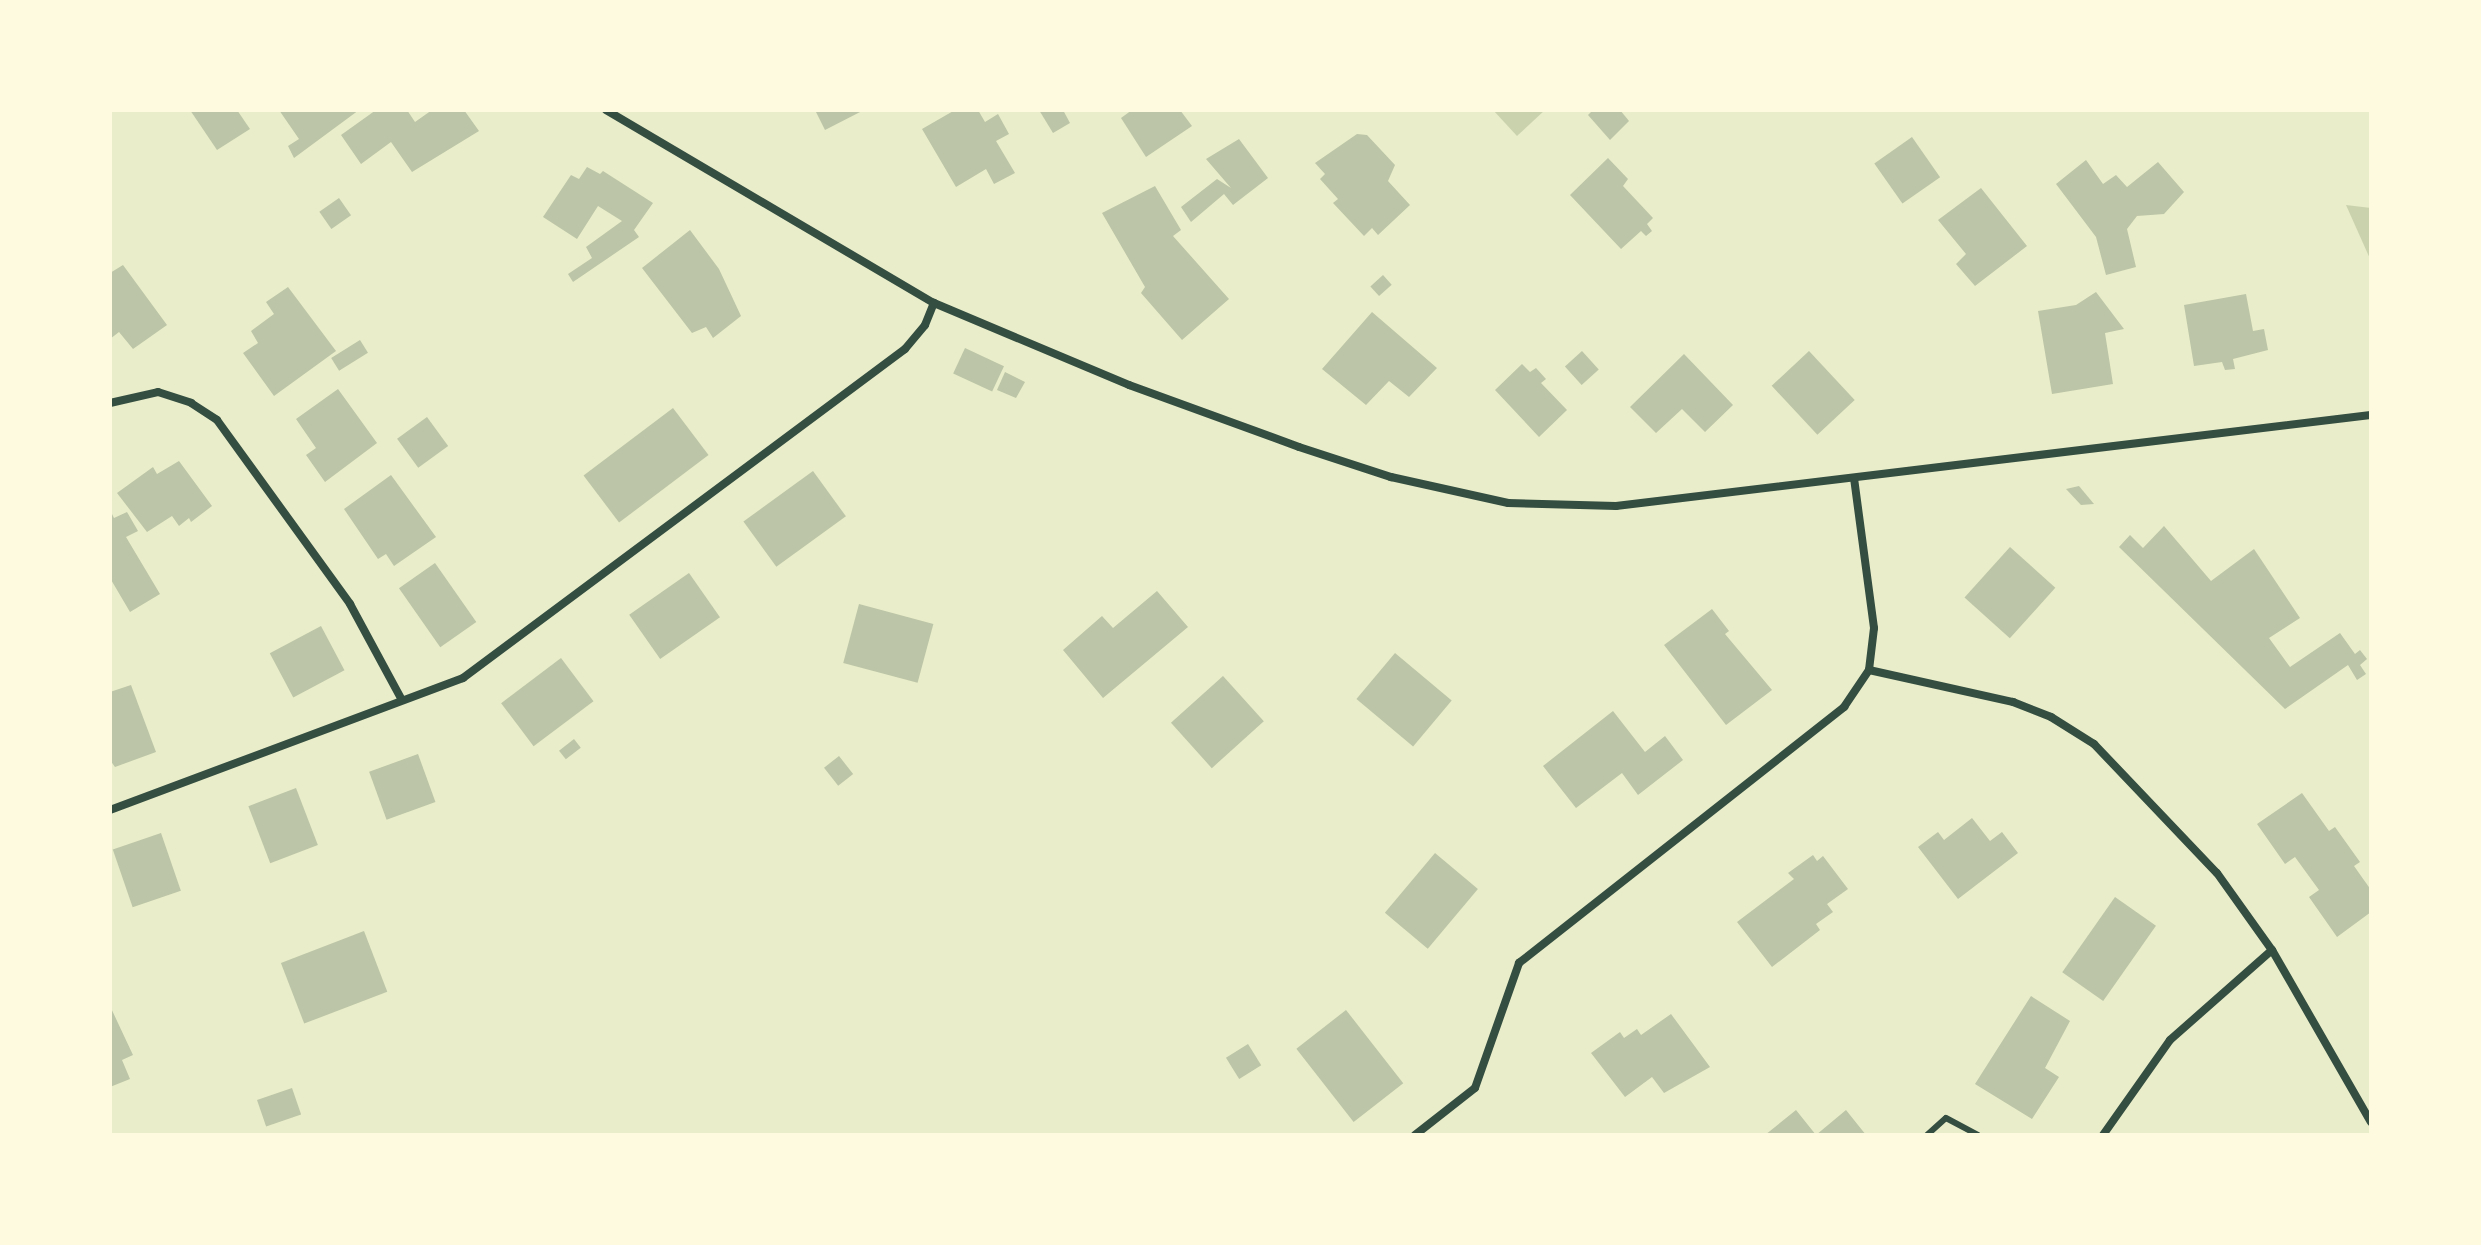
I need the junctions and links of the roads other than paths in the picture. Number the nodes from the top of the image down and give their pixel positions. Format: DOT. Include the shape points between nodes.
graph roads {
  1 [pos="606,110"];
  2 [pos="934,303"];
  3 [pos="110,403"];
  4 [pos="2371,415"];
  5 [pos="1854,478"];
  6 [pos="1869,670"];
  7 [pos="402,700"];
  8 [pos="110,810"];
  9 [pos="2272,950"];
  10 [pos="2371,1122"];
  11 [pos="1415,1135"];
  12 [pos="1927,1135"];
  13 [pos="1978,1135"];
  14 [pos="2103,1135"];
  1 -- 2 [label="street"];
  2 -- 5 [label="street" via="1208,415 1449,492 1508,503 1616,506"];
  2 -- 7 [label="street" via="925,325 905,349 463,678"];
  3 -- 7 [label="street" via="158,392 191,403 217,420 350,604"];
  4 -- 5 [label="street"];
  5 -- 6 [label="street" via="1874,628"];
  6 -- 9 [label="street" via="2013,702 2051,717 2094,744 2217,873"];
  6 -- 11 [label="street" via="1844,707 1519,963 1475,1088"];
  7 -- 8 [label="street"];
  9 -- 10 [label="street"];
  9 -- 14 [label="street" via="2170,1040"];
  12 -- 13 [label="lane" via="1946,1118"];
}
